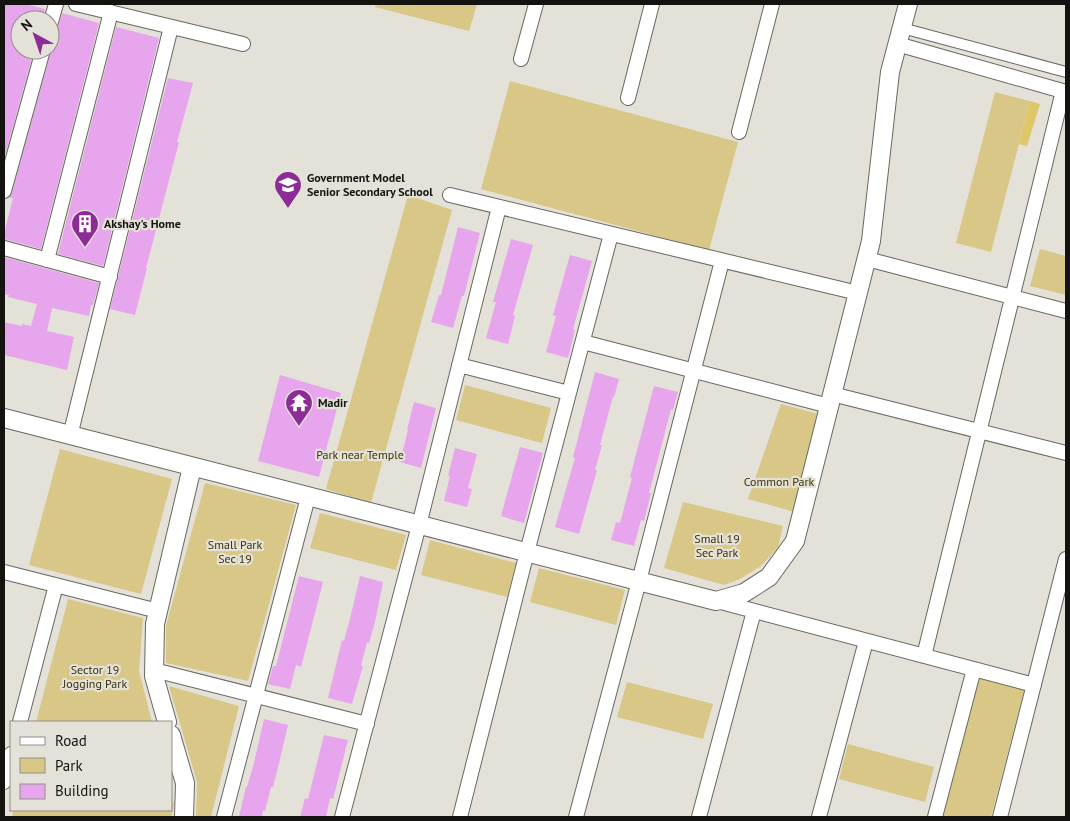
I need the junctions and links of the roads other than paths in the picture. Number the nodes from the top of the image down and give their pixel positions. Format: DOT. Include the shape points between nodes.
graph roads {
  1 [pos="76,4"];
  2 [pos="536,4"];
  3 [pos="652,4"];
  4 [pos="772,4"];
  5 [pos="908,4"];
  6 [pos="111,12"];
  7 [pos="171,27"];
  8 [pos="899,36"];
  9 [pos="243,44"];
  10 [pos="40,60"];
  11 [pos="521,60"];
  12 [pos="1066,72"];
  13 [pos="1065,92"];
  14 [pos="628,98"];
  15 [pos="739,132"];
  16 [pos="4,191"];
  17 [pos="450,195"];
  18 [pos="499,208"];
  19 [pos="611,234"];
  20 [pos="4,248"];
  21 [pos="867,259"];
  22 [pos="47,260"];
  23 [pos="722,261"];
  24 [pos="110,278"];
  25 [pos="858,293"];
  26 [pos="1012,297"];
  27 [pos="1066,311"];
  28 [pos="583,342"];
  29 [pos="459,365"];
  30 [pos="694,371"];
  31 [pos="569,393"];
  32 [pos="831,400"];
  33 [pos="4,418"];
  34 [pos="979,431"];
  35 [pos="70,436"];
  36 [pos="1066,454"];
  37 [pos="192,467"];
  38 [pos="308,497"];
  39 [pos="419,525"];
  40 [pos="528,552"];
  41 [pos="1066,559"];
  42 [pos="4,572"];
  43 [pos="639,581"];
  44 [pos="56,585"];
  45 [pos="716,601"];
  46 [pos="754,611"];
  47 [pos="158,612"];
  48 [pos="866,641"];
  49 [pos="924,656"];
  50 [pos="974,669"];
  51 [pos="154,670"];
  52 [pos="1034,685"];
  53 [pos="256,696"];
  54 [pos="20,721"];
  55 [pos="167,721"];
  56 [pos="367,724"];
  57 [pos="172,739"];
  58 [pos="10,758"];
  59 [pos="4,782"];
  60 [pos="184,817"];
  61 [pos="224,817"];
  62 [pos="345,817"];
  63 [pos="460,817"];
  64 [pos="576,817"];
  65 [pos="699,817"];
  66 [pos="819,817"];
  67 [pos="935,817"];
  68 [pos="1000,817"];
  1 -- 6 [label="street"];
  2 -- 11 [label="street"];
  3 -- 14 [label="street"];
  4 -- 15 [label="street"];
  5 -- 8 [label="street"];
  6 -- 7 [label="street"];
  6 -- 22 [label="street"];
  7 -- 9 [label="street"];
  7 -- 24 [label="street"];
  8 -- 12 [label="street"];
  8 -- 13 [label="street"];
  8 -- 21 [label="street" via="890,72"];
  10 -- 16 [label="street"];
  13 -- 26 [label="street"];
  17 -- 18 [label="street"];
  18 -- 19 [label="street"];
  18 -- 29 [label="street"];
  19 -- 23 [label="street"];
  19 -- 28 [label="street"];
  20 -- 22 [label="street"];
  21 -- 25 [label="street"];
  21 -- 26 [label="street"];
  22 -- 24 [label="street"];
  23 -- 25 [label="street"];
  23 -- 30 [label="street"];
  24 -- 35 [label="street"];
  25 -- 32 [label="street"];
  26 -- 27 [label="street"];
  26 -- 34 [label="street"];
  28 -- 30 [label="street"];
  28 -- 31 [label="street"];
  29 -- 31 [label="street"];
  29 -- 39 [label="street"];
  30 -- 32 [label="street"];
  30 -- 43 [label="street"];
  31 -- 40 [label="street"];
  32 -- 34 [label="street"];
  32 -- 45 [label="street" via="795,541 769,577 744,594"];
  33 -- 35 [label="street"];
  34 -- 36 [label="street"];
  34 -- 49 [label="street"];
  35 -- 37 [label="street"];
  37 -- 38 [label="street"];
  37 -- 47 [label="street"];
  38 -- 39 [label="street"];
  38 -- 53 [label="street"];
  39 -- 40 [label="street"];
  39 -- 56 [label="street"];
  40 -- 43 [label="street"];
  40 -- 63 [label="street"];
  41 -- 52 [label="street"];
  42 -- 44 [label="street"];
  43 -- 45 [label="street"];
  43 -- 64 [label="street"];
  44 -- 47 [label="street"];
  44 -- 54 [label="street"];
  45 -- 46 [label="street"];
  46 -- 48 [label="street"];
  46 -- 65 [label="street"];
  47 -- 51 [label="street"];
  48 -- 49 [label="street"];
  48 -- 66 [label="street"];
  49 -- 50 [label="street"];
  50 -- 52 [label="street"];
  50 -- 67 [label="street"];
  51 -- 53 [label="street"];
  51 -- 55 [label="street"];
  52 -- 68 [label="street"];
  53 -- 56 [label="street"];
  53 -- 61 [label="street"];
  56 -- 62 [label="street"];
  57 -- 60 [label="street" via="185,783"];
  58 -- 59 [label="street"];
}
